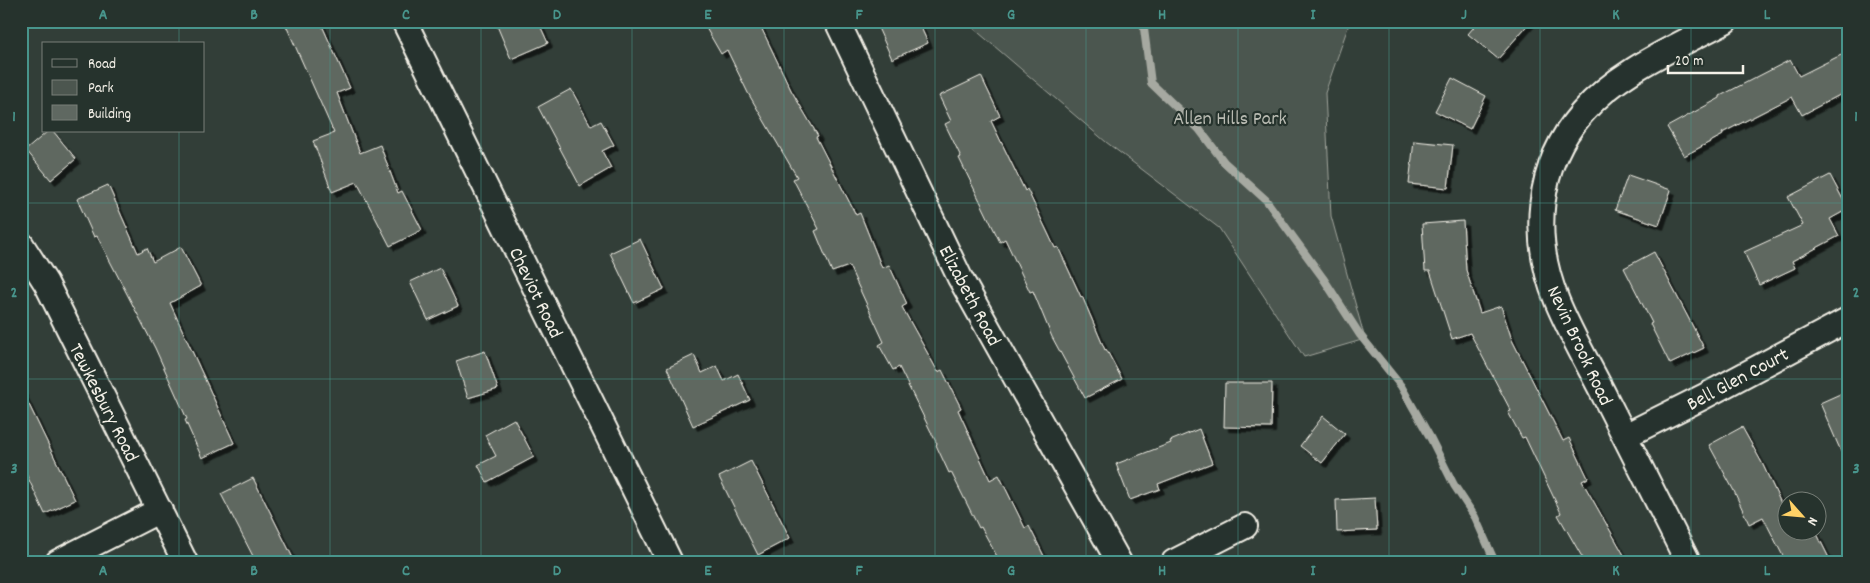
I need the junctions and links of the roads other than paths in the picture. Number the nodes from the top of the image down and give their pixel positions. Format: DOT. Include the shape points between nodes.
graph roads {
  1 [pos="404,21"];
  2 [pos="837,21"];
  3 [pos="1725,21"];
  4 [pos="21,244"];
  5 [pos="1849,319"];
  6 [pos="1625,436"];
  7 [pos="160,510"];
  8 [pos="1245,526"];
  9 [pos="58,562"];
  10 [pos="185,562"];
  11 [pos="670,562"];
  12 [pos="1119,562"];
  13 [pos="1174,562"];
  14 [pos="1688,562"];
  1 -- 11 [label="street, Cheviot Road"];
  2 -- 12 [label="street, Elizabeth Road" via="960,278"];
  3 -- 6 [label="street, Nevin Brook Road" via="1648,62 1602,94 1567,132 1546,178 1540,228 1549,277"];
  4 -- 7 [label="street, Tewkesbury Road" via="46,283"];
  5 -- 6 [label="street, Bell Glen Court"];
  6 -- 14 [label="street, Nevin Brook Road"];
  7 -- 9 [label="street"];
  7 -- 10 [label="street, Tewkesbury Road"];
  8 -- 13 [label="street"];
}
